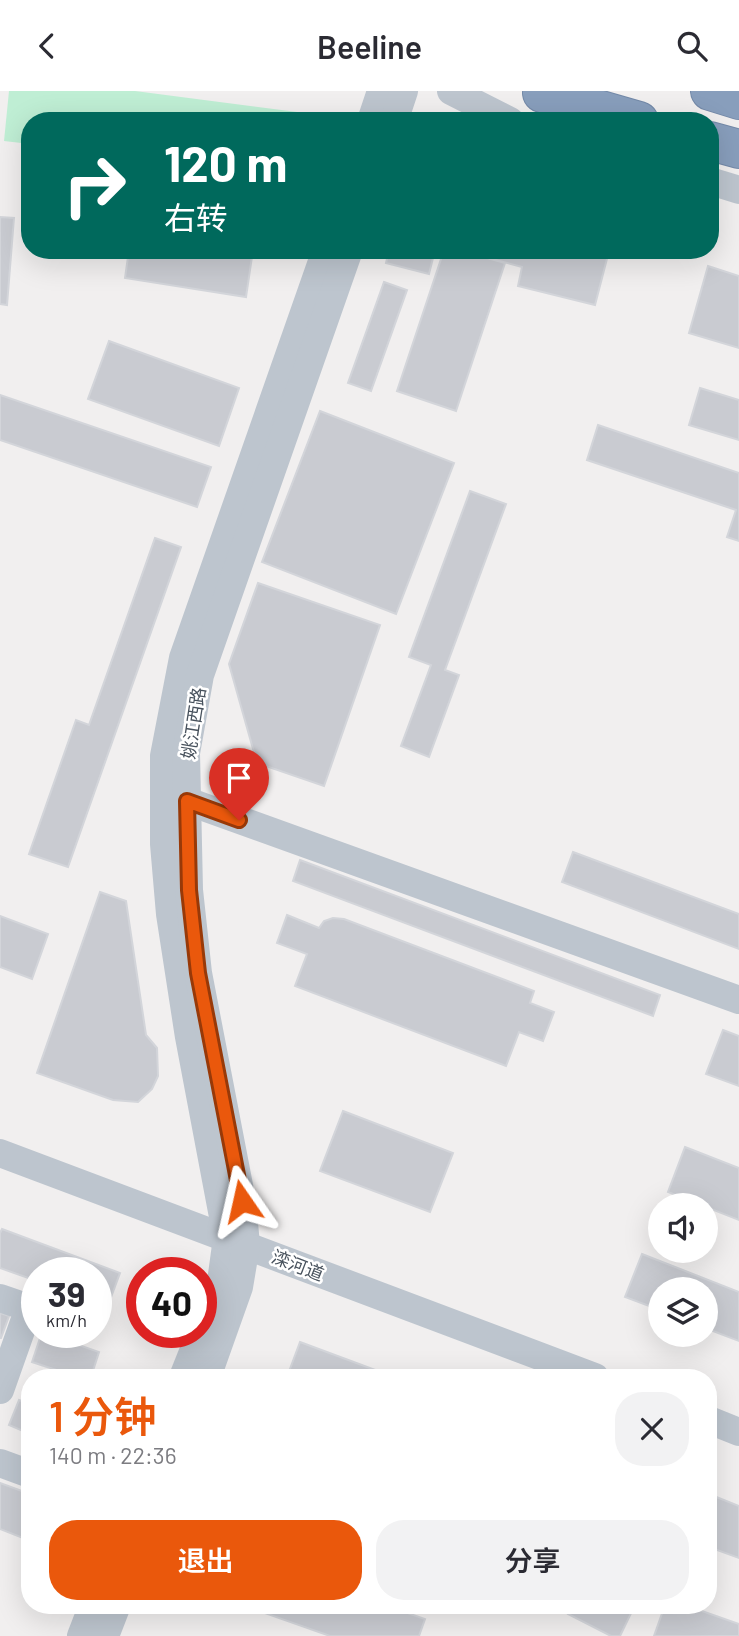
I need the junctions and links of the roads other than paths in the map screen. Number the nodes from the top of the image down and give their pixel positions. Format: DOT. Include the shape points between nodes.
graph roads {
  1 [pos="381,91"];
  2 [pos="404,91"];
  3 [pos="451,91"];
  4 [pos="710,91"];
  5 [pos="542,93"];
  6 [pos="739,100"];
  7 [pos="374,112"];
  8 [pos="397,112"];
  9 [pos="492,112"];
  10 [pos="608,112"];
  11 [pos="719,143"];
  12 [pos="739,149"];
  13 [pos="719,184"];
  14 [pos="739,190"];
  15 [pos="323,259"];
  16 [pos="345,259"];
  17 [pos="187,801"];
  18 [pos="739,1000"];
  19 [pos="0,1153"];
  20 [pos="237,1242"];
  21 [pos="217,1294"];
  22 [pos="0,1298"];
  23 [pos="195,1348"];
  24 [pos="186,1369"];
  25 [pos="209,1369"];
  26 [pos="574,1369"];
  27 [pos="0,1390"];
  28 [pos="717,1423"];
  29 [pos="739,1432"];
  30 [pos="0,1462"];
  31 [pos="21,1470"];
  32 [pos="90,1614"];
  33 [pos="114,1614"];
  34 [pos="81,1636"];
  35 [pos="105,1636"];
  1 -- 7 [label="street"];
  2 -- 8 [label="street"];
  3 -- 9 [label="street"];
  4 -- 6 [label="highway"];
  5 -- 10 [label="highway"];
  11 -- 12 [label="highway"];
  13 -- 14 [label="street"];
  15 -- 20 [label="street, 姚江西路" via="183,658 164,756 170,914 219,1191"];
  16 -- 17 [label="street, 姚江西路" via="200,675 186,753"];
  17 -- 18 [label="street"];
  17 -- 20 [label="street, 姚江西路" via="189,890 198,973 242,1201"];
  19 -- 20 [label="street, 滦河道"];
  20 -- 21 [label="street, 姚江西路"];
  20 -- 25 [label="street, 姚江西路" via="239,1287"];
  20 -- 26 [label="street, 滦河道"];
  22 -- 27 [label="street" via="29,1308"];
  23 -- 24 [label="street, 姚江西路"];
  28 -- 29 [label="street"];
  30 -- 31 [label="street"];
  32 -- 34 [label="street"];
  33 -- 35 [label="street"];
}
